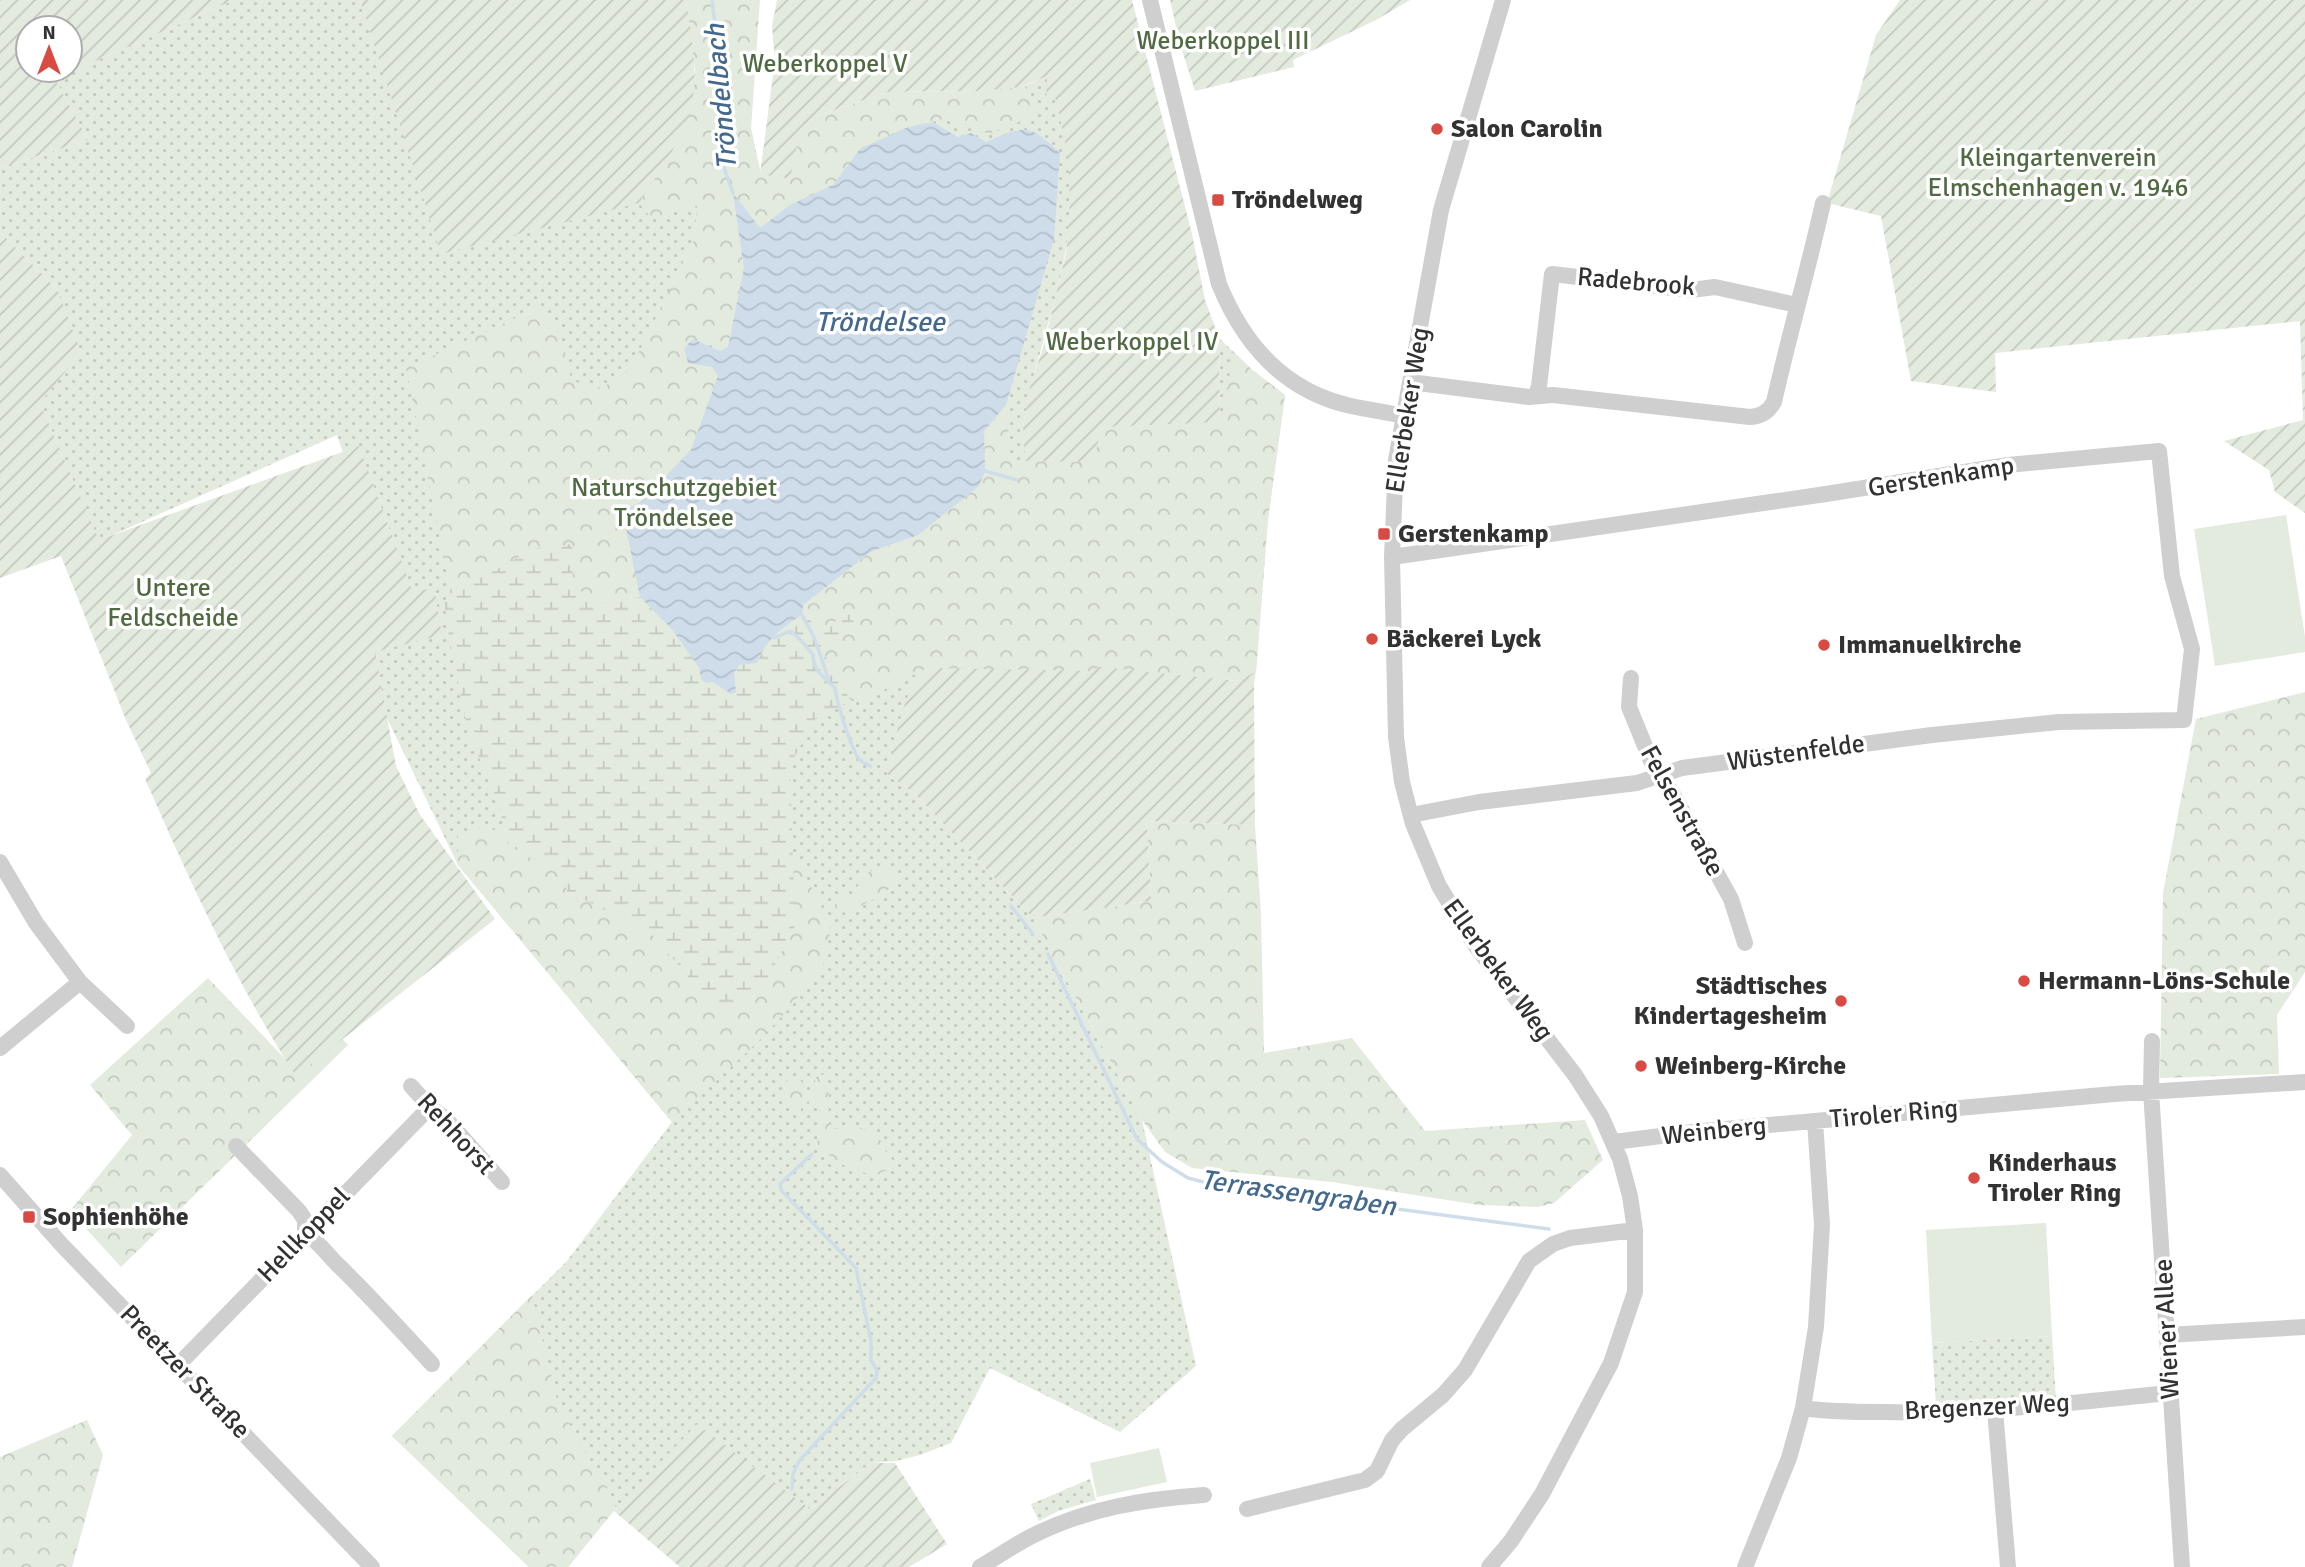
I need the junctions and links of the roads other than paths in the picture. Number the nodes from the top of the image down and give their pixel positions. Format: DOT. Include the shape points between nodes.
graph roads {
  1 [pos="1150,0"];
  2 [pos="1503,0"];
  3 [pos="1823,203"];
  4 [pos="1797,305"];
  5 [pos="1410,382"];
  6 [pos="1536,395"];
  7 [pos="1404,416"];
  8 [pos="1392,557"];
  9 [pos="1631,678"];
  10 [pos="2185,720"];
  11 [pos="1661,777"];
  12 [pos="1411,816"];
  13 [pos="0,862"];
  14 [pos="1745,943"];
  15 [pos="80,982"];
  16 [pos="127,1026"];
  17 [pos="2152,1041"];
  18 [pos="0,1048"];
  19 [pos="2305,1082"];
  20 [pos="411,1086"];
  21 [pos="2151,1091"];
  22 [pos="430,1107"];
  23 [pos="1815,1121"];
  24 [pos="1614,1142"];
  25 [pos="236,1146"];
  26 [pos="0,1175"];
  27 [pos="502,1182"];
  28 [pos="1635,1230"];
  29 [pos="306,1233"];
  30 [pos="2305,1327"];
  31 [pos="2167,1335"];
  32 [pos="178,1364"];
  33 [pos="432,1364"];
  34 [pos="2170,1393"];
  35 [pos="1803,1408"];
  36 [pos="1996,1410"];
  37 [pos="1204,1495"];
  38 [pos="1247,1509"];
  39 [pos="372,1567"];
  40 [pos="980,1567"];
  41 [pos="1489,1567"];
  42 [pos="1745,1567"];
  43 [pos="2008,1567"];
  44 [pos="2182,1567"];
  1 -- 7 [label="street" via="1219,284 1245,337 1280,373 1305,388 1350,406"];
  2 -- 5 [label="street, Ellerbeker Weg" via="1441,210"];
  3 -- 4 [label="street"];
  4 -- 6 [label="street" via="1774,402 1761,416"];
  4 -- 6 [label="street, Radebrook" via="1715,286 1690,290 1552,274"];
  5 -- 6 [label="street"];
  5 -- 7 [label="street, Ellerbeker Weg"];
  7 -- 8 [label="street, Ellerbeker Weg" via="1394,480"];
  8 -- 10 [label="street, Gerstenkamp" via="2008,465 2159,451 2172,576 2192,649"];
  8 -- 12 [label="street, Ellerbeker Weg" via="1396,737"];
  9 -- 11 [label="street, Felsenstraße" via="1629,707"];
  10 -- 11 [label="street, Wüstenfelde" via="1995,728 1682,768"];
  11 -- 12 [label="street, Wüstenfelde"];
  11 -- 14 [label="street, Felsenstraße" via="1731,899"];
  12 -- 24 [label="street, Ellerbeker Weg" via="1438,886 1454,913 1575,1075"];
  13 -- 15 [label="street" via="36,923"];
  15 -- 16 [label="street"];
  15 -- 18 [label="street"];
  17 -- 21 [label="street, Wiener Allee"];
  19 -- 21 [label="street, Tiroler Ring"];
  20 -- 22 [label="street, Rehhorst"];
  21 -- 23 [label="street, Tiroler Ring"];
  21 -- 31 [label="street, Wiener Allee"];
  22 -- 27 [label="street, Rehhorst"];
  22 -- 29 [label="street, Hellkoppel"];
  23 -- 24 [label="street, Weinberg"];
  23 -- 35 [label="street, Tiroler Ring" via="1821,1277"];
  24 -- 28 [label="street, Ellerbeker Weg" via="1627,1180"];
  25 -- 29 [label="street" via="299,1211"];
  26 -- 32 [label="street, Preetzer Straße"];
  28 -- 38 [label="street" via="1570,1238 1529,1261 1465,1370 1392,1440 1377,1471 1365,1480"];
  28 -- 41 [label="street, Ellerbeker Weg" via="1635,1293 1611,1363 1542,1494"];
  29 -- 32 [label="street, Hellkoppel"];
  29 -- 33 [label="street"];
  30 -- 31 [label="street"];
  31 -- 34 [label="street, Wiener Allee"];
  32 -- 39 [label="street, Preetzer Straße"];
  34 -- 36 [label="street, Bregenzer Weg"];
  34 -- 44 [label="street, Wiener Allee"];
  35 -- 36 [label="street, Bregenzer Weg" via="1921,1413"];
  35 -- 42 [label="street, Tiroler Ring" via="1774,1501"];
  36 -- 43 [label="street"];
  37 -- 40 [label="street" via="1104,1508 1034,1535"];
}
